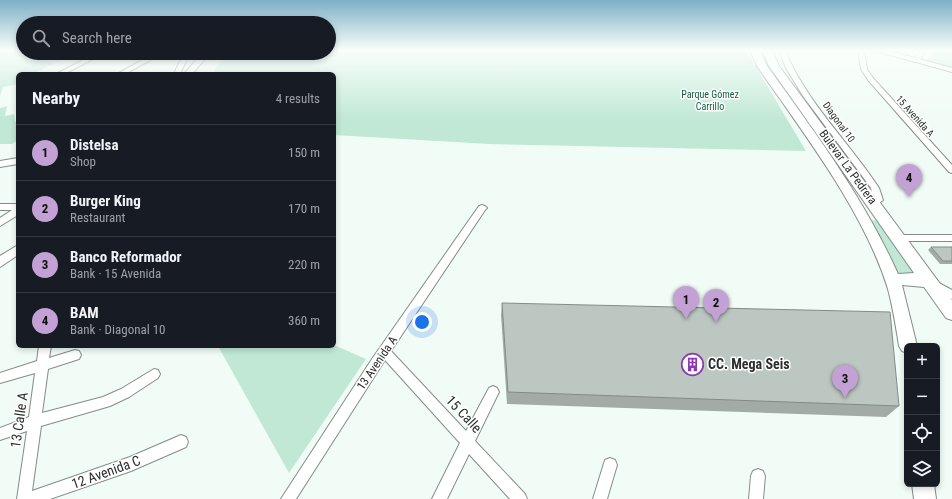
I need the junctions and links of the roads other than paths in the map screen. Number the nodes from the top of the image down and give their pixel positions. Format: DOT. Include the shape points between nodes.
graph roads {
  1 [pos="767,73"];
  2 [pos="779,73"];
  3 [pos="792,73"];
  4 [pos="867,73"];
  5 [pos="16,161"];
  6 [pos="0,164"];
  7 [pos="952,170"];
  8 [pos="874,203"];
  9 [pos="0,207"];
  10 [pos="16,207"];
  11 [pos="482,208"];
  12 [pos="16,211"];
  13 [pos="0,223"];
  14 [pos="899,238"];
  15 [pos="952,238"];
  16 [pos="16,250"];
  17 [pos="0,262"];
  18 [pos="893,282"];
  19 [pos="932,283"];
  20 [pos="952,295"];
  21 [pos="952,313"];
  22 [pos="908,343"];
  23 [pos="45,348"];
  24 [pos="384,351"];
  25 [pos="75,355"];
  26 [pos="43,364"];
  27 [pos="154,374"];
  28 [pos="0,378"];
  29 [pos="493,392"];
  30 [pos="36,421"];
  31 [pos="0,434"];
  32 [pos="181,442"];
  33 [pos="468,443"];
  34 [pos="610,465"];
  35 [pos="758,476"];
  36 [pos="923,487"];
  37 [pos="24,499"];
  38 [pos="29,499"];
  39 [pos="288,499"];
  40 [pos="439,499"];
  41 [pos="520,499"];
  42 [pos="600,499"];
  43 [pos="756,499"];
  44 [pos="925,499"];
  1 -- 18 [label="main road, Bulevar La Pedrera" via="856,204"];
  2 -- 8 [label="main road, Bulevar La Pedrera"];
  3 -- 8 [label="street, Diagonal 10" via="875,188 878,200"];
  4 -- 7 [label="street, 15 Avenida A"];
  5 -- 6 [label="street"];
  8 -- 14 [label="main road, Bulevar La Pedrera"];
  9 -- 10 [label="street"];
  11 -- 24 [label="street, 13 Avenida A"];
  12 -- 13 [label="street"];
  14 -- 15 [label="street"];
  14 -- 19 [label="main road, Bulevar La Pedrera"];
  16 -- 17 [label="street"];
  18 -- 19 [label="main road" via="910,278"];
  18 -- 22 [label="main road, Bulevar La Pedrera" via="902,310"];
  19 -- 20 [label="street"];
  19 -- 21 [label="main road, Bulevar La Pedrera"];
  23 -- 26 [label="street, 13 Calle A"];
  24 -- 33 [label="street, 15 Calle"];
  24 -- 39 [label="street, 13 Avenida A"];
  25 -- 26 [label="street"];
  26 -- 28 [label="street"];
  26 -- 30 [label="street, 13 Calle A"];
  27 -- 30 [label="street" via="125,393 105,402"];
  29 -- 33 [label="street"];
  30 -- 31 [label="street"];
  30 -- 37 [label="street, 13 Calle A"];
  32 -- 38 [label="street, 12 Avenida C" via="131,464"];
  33 -- 40 [label="street"];
  33 -- 41 [label="street, 15 Calle"];
  34 -- 42 [label="street"];
  35 -- 43 [label="street"];
  36 -- 44 [label="main road"];
}
